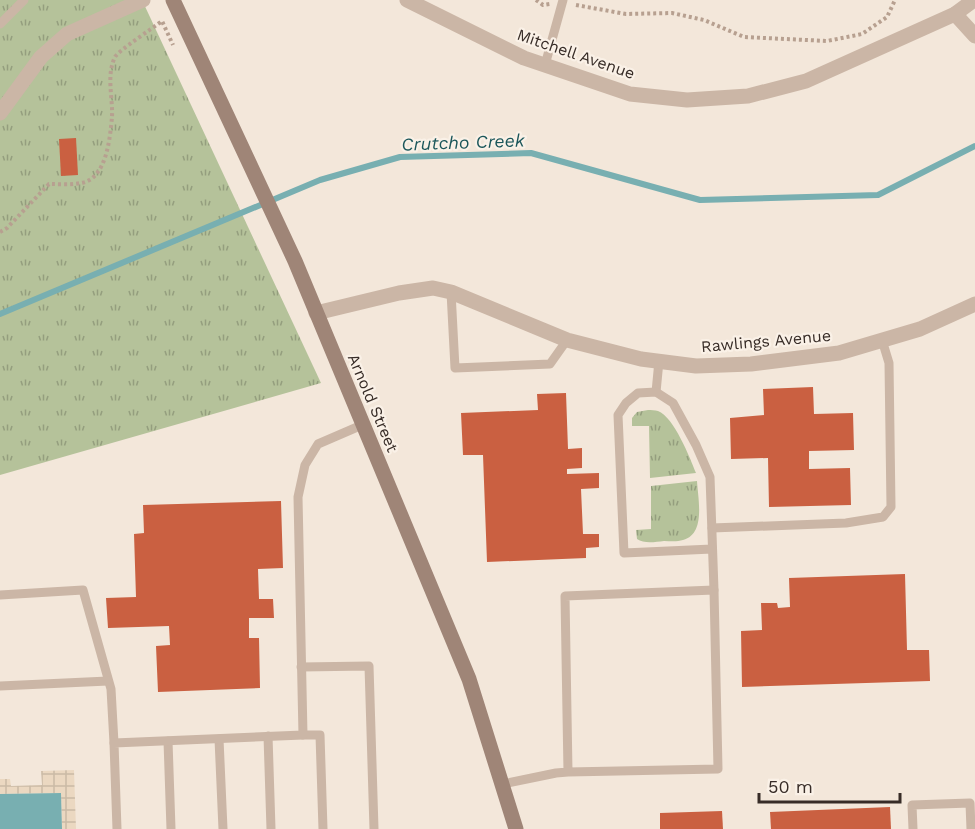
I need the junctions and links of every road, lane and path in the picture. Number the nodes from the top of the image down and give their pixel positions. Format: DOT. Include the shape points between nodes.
graph roads {
  1 [pos="24,0"];
  2 [pos="143,0"];
  3 [pos="173,0"];
  4 [pos="407,0"];
  5 [pos="536,0"];
  6 [pos="895,0"];
  7 [pos="974,0"];
  8 [pos="563,2"];
  9 [pos="955,14"];
  10 [pos="162,21"];
  11 [pos="0,24"];
  12 [pos="975,36"];
  13 [pos="545,65"];
  14 [pos="0,112"];
  15 [pos="0,232"];
  16 [pos="452,292"];
  17 [pos="975,304"];
  18 [pos="316,313"];
  19 [pos="567,340"];
  20 [pos="882,340"];
  21 [pos="659,361"];
  22 [pos="656,392"];
  23 [pos="362,425"];
  24 [pos="712,528"];
  25 [pos="712,549"];
  26 [pos="714,590"];
  27 [pos="0,594"];
  28 [pos="301,668"];
  29 [pos="108,681"];
  30 [pos="0,686"];
  31 [pos="303,735"];
  32 [pos="268,736"];
  33 [pos="219,739"];
  34 [pos="168,741"];
  35 [pos="114,743"];
  36 [pos="568,772"];
  37 [pos="503,784"];
  38 [pos="117,829"];
  39 [pos="171,829"];
  40 [pos="223,829"];
  41 [pos="271,829"];
  42 [pos="323,829"];
  43 [pos="374,829"];
  44 [pos="516,829"];
  45 [pos="913,829"];
  46 [pos="971,829"];
  1 -- 11 [label="lane"];
  2 -- 14 [label="street" via="66,34 41,57"];
  3 -- 18 [label="main road, Arnold Street"];
  4 -- 13 [label="street, Mitchell Avenue"];
  5 -- 8 [label="path" via="543,5"];
  6 -- 8 [label="path" via="886,17 862,34 827,41 744,37 672,12 626,14"];
  7 -- 9 [label="street, Mitchell Avenue"];
  8 -- 13 [label="lane"];
  9 -- 12 [label="street"];
  9 -- 13 [label="street, Mitchell Avenue" via="806,81 748,96 687,100 630,94"];
  10 -- 15 [label="path" via="115,55 111,69 109,140 97,174 83,183 49,183"];
  16 -- 18 [label="street, Rawlings Avenue" via="433,288 399,293"];
  16 -- 19 [label="street, Rawlings Avenue"];
  16 -- 19 [label="lane" via="455,368 550,364"];
  17 -- 20 [label="street, Rawlings Avenue" via="920,329"];
  18 -- 23 [label="main road, Arnold Street"];
  19 -- 21 [label="street, Rawlings Avenue"];
  20 -- 21 [label="street, Rawlings Avenue" via="839,353 751,364 696,366"];
  20 -- 24 [label="lane" via="889,363 891,507 883,517 846,523"];
  21 -- 22 [label="lane"];
  22 -- 24 [label="lane" via="673,403 710,477"];
  22 -- 25 [label="lane" via="638,393 618,415 624,553"];
  23 -- 28 [label="lane" via="318,444 305,465 298,497"];
  23 -- 37 [label="main road, Arnold Street" via="469,679"];
  24 -- 25 [label="lane"];
  25 -- 26 [label="lane"];
  26 -- 36 [label="lane" via="565,596"];
  26 -- 36 [label="lane" via="718,769"];
  27 -- 29 [label="lane" via="83,590"];
  28 -- 31 [label="lane"];
  28 -- 43 [label="lane" via="369,666"];
  29 -- 30 [label="lane"];
  29 -- 35 [label="lane"];
  31 -- 32 [label="lane"];
  31 -- 42 [label="lane" via="320,735"];
  32 -- 33 [label="lane"];
  32 -- 41 [label="lane"];
  33 -- 34 [label="lane"];
  33 -- 40 [label="lane"];
  34 -- 35 [label="lane"];
  34 -- 39 [label="lane"];
  35 -- 38 [label="lane"];
  36 -- 37 [label="lane"];
  37 -- 44 [label="main road, Arnold Street"];
  45 -- 46 [label="lane" via="912,805 970,803"];
}
